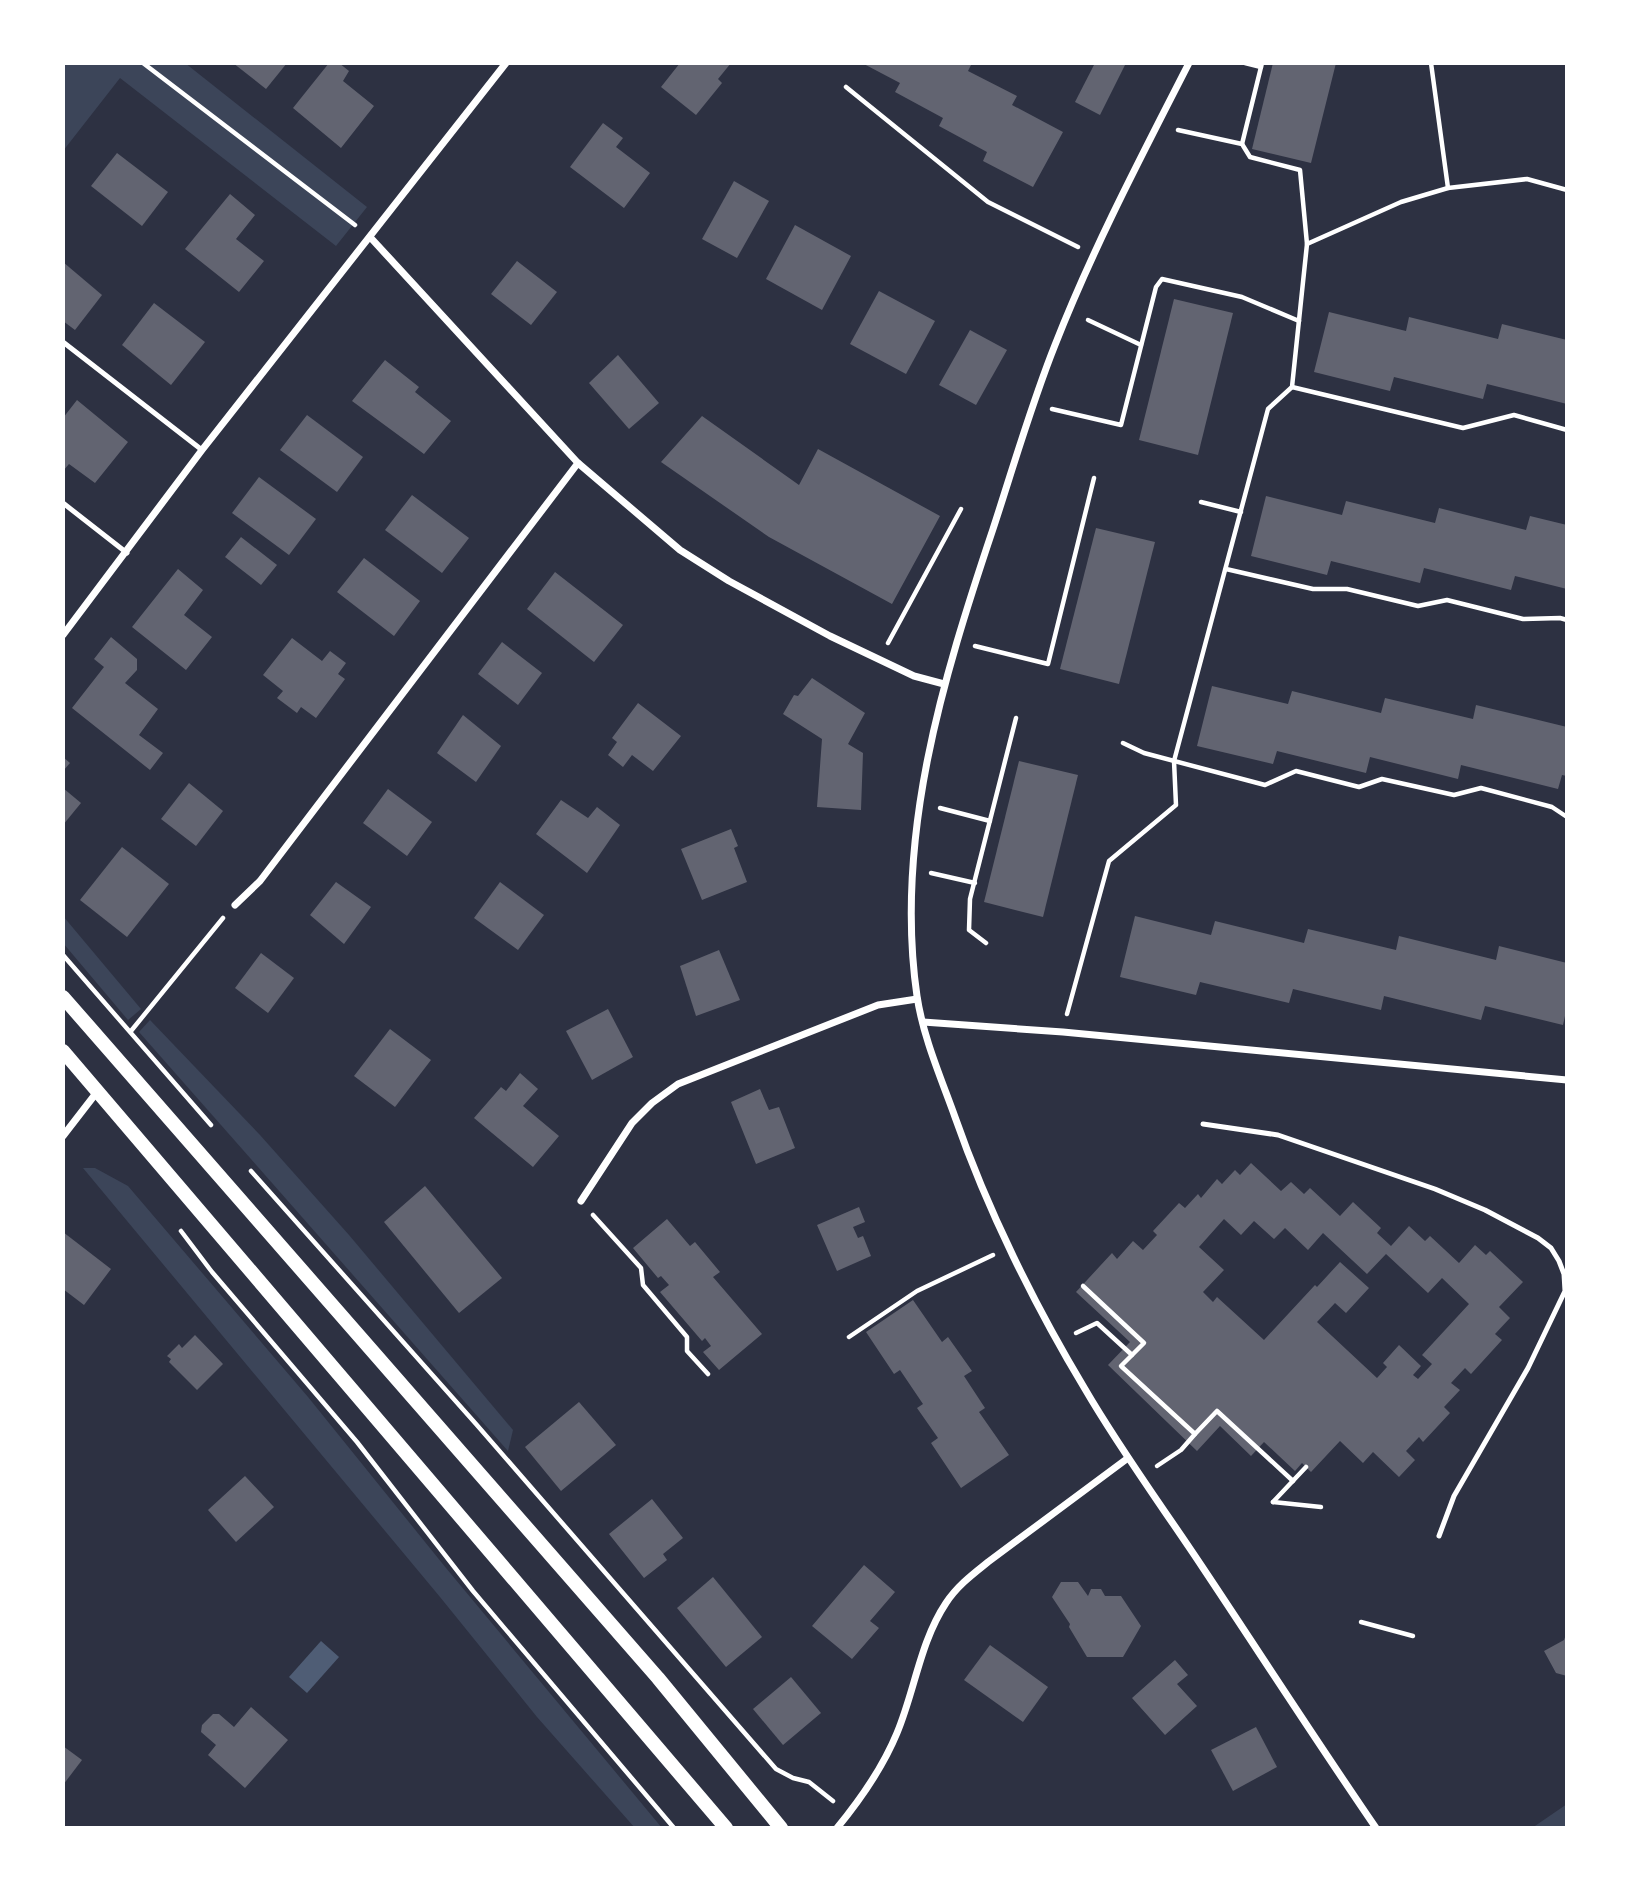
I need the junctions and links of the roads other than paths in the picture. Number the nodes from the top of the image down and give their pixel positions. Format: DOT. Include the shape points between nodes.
graph roads {
  1 [pos="506,63"];
  2 [pos="1189,63"];
  3 [pos="370,237"];
  4 [pos="63,342"];
  5 [pos="202,450"];
  6 [pos="578,463"];
  7 [pos="63,503"];
  8 [pos="127,553"];
  9 [pos="63,635"];
  10 [pos="944,684"];
  11 [pos="235,905"];
  12 [pos="63,997"];
  13 [pos="917,999"];
  14 [pos="923,1022"];
  15 [pos="63,1051"];
  16 [pos="1567,1080"];
  17 [pos="97,1091"];
  18 [pos="1203,1124"];
  19 [pos="63,1136"];
  20 [pos="581,1201"];
  21 [pos="1128,1458"];
  22 [pos="1438,1536"];
  23 [pos="726,1828"];
  24 [pos="781,1828"];
  25 [pos="836,1828"];
  26 [pos="1376,1828"];
  1 -- 3 [label="street"];
  2 -- 10 [label="street" via="1069,311 1033,405"];
  3 -- 5 [label="street"];
  3 -- 6 [label="street"];
  4 -- 5 [label="lane"];
  5 -- 8 [label="street"];
  6 -- 10 [label="street" via="680,550 729,581 830,636 914,676"];
  6 -- 11 [label="street" via="260,881"];
  7 -- 8 [label="lane"];
  8 -- 9 [label="street"];
  10 -- 13 [label="street" via="912,868"];
  12 -- 24 [label="main road" via="658,1678"];
  13 -- 14 [label="street"];
  13 -- 20 [label="street" via="878,1005 678,1084 632,1123"];
  14 -- 16 [label="street"];
  14 -- 21 [label="street" via="972,1167 1010,1248 1085,1391"];
  15 -- 17 [label="main road"];
  17 -- 19 [label="street"];
  17 -- 23 [label="main road"];
  18 -- 22 [label="lane" via="1278,1135 1435,1189 1538,1238 1559,1261 1565,1290 1528,1368 1454,1496"];
  21 -- 25 [label="street" via="966,1579 946,1602 921,1658 896,1735"];
  21 -- 26 [label="street"];
}
